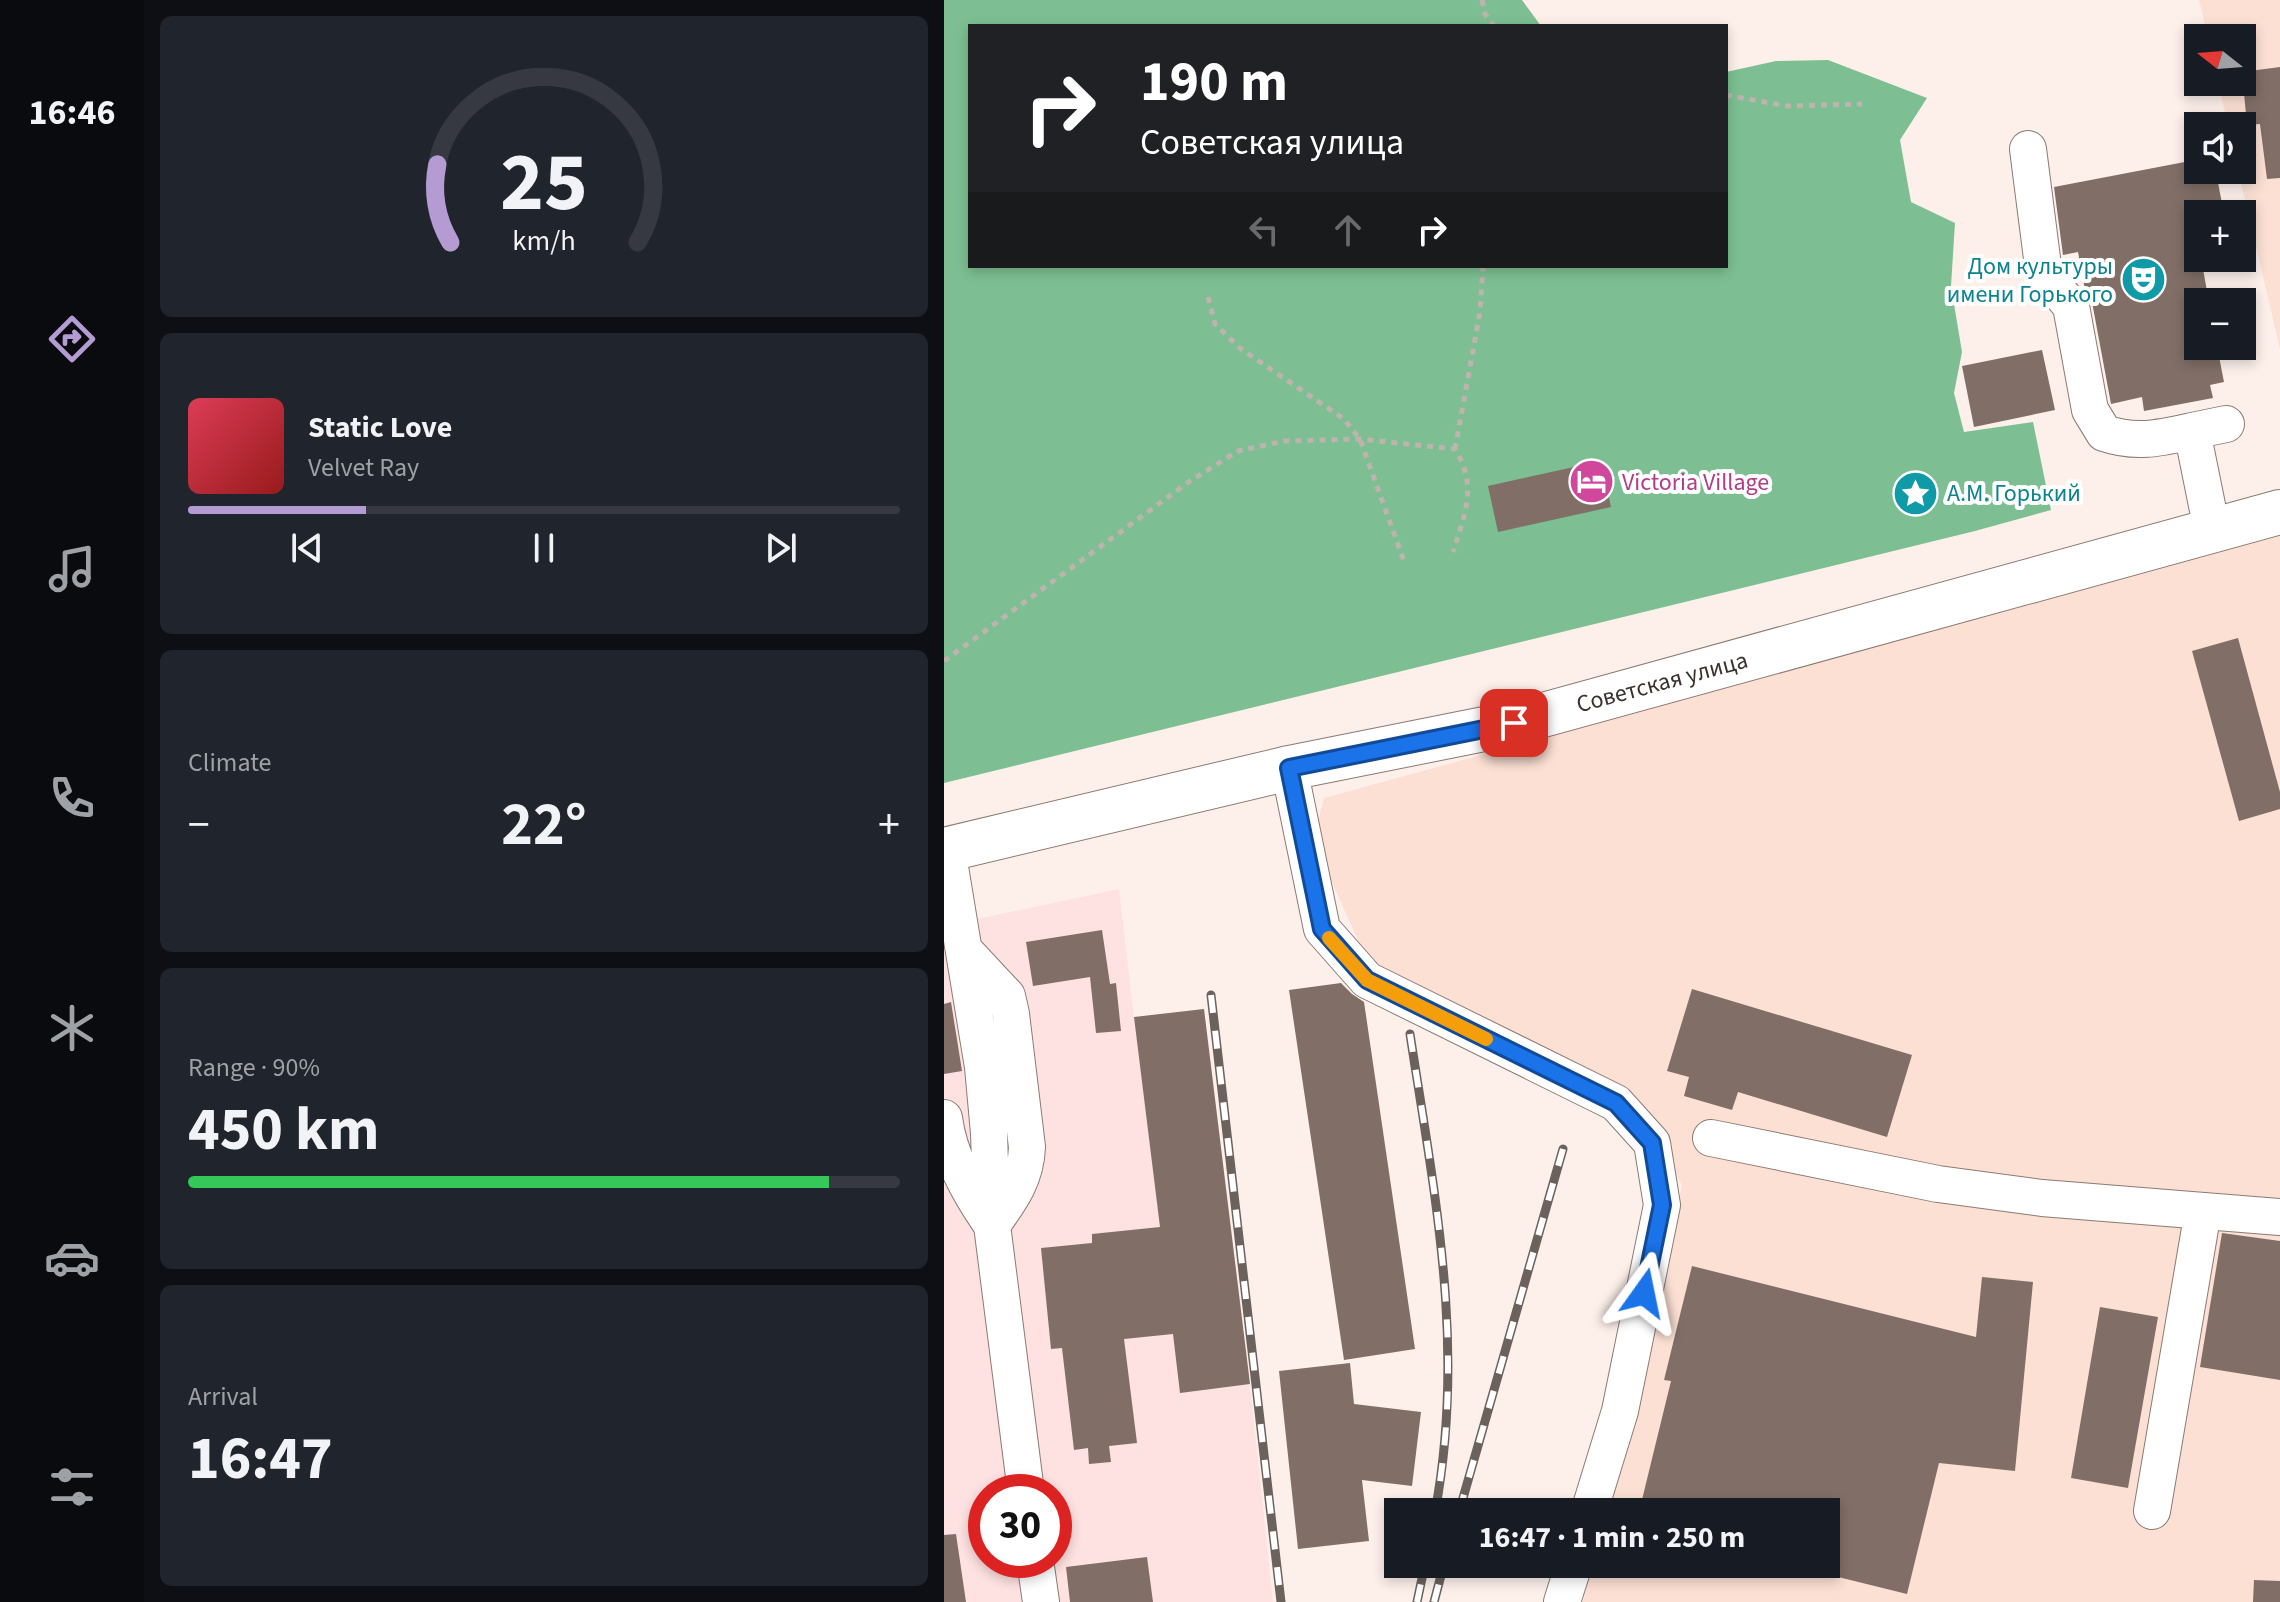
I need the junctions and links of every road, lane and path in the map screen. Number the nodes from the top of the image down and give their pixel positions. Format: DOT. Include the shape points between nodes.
graph roads {
  1 [pos="1482,0"];
  2 [pos="1492,24"];
  3 [pos="1728,95"];
  4 [pos="1862,104"];
  5 [pos="2028,149"];
  6 [pos="1483,268"];
  7 [pos="1208,297"];
  8 [pos="1360,439"];
  9 [pos="1455,449"];
  10 [pos="2280,512"];
  11 [pos="2212,530"];
  12 [pos="1453,552"];
  13 [pos="1405,564"];
  14 [pos="944,661"];
  15 [pos="1289,768"];
  16 [pos="945,850"];
  17 [pos="944,1118"];
  18 [pos="1711,1138"];
  19 [pos="2203,1211"];
  20 [pos="2280,1217"];
  21 [pos="992,1225"];
  22 [pos="1024,1474"];
  23 [pos="1593,1498"];
  24 [pos="2152,1511"];
  25 [pos="1038,1578"];
  26 [pos="1570,1578"];
  27 [pos="1041,1602"];
  28 [pos="1562,1602"];
  1 -- 2 [label="path"];
  3 -- 4 [label="path" via="1787,106"];
  5 -- 11 [label="street" via="2044,274 2071,306 2090,410 2104,433 2123,439 2145,441 2209,428"];
  6 -- 9 [label="path"];
  7 -- 8 [label="path" via="1215,324 1241,349 1344,419"];
  8 -- 9 [label="path"];
  8 -- 13 [label="path"];
  8 -- 14 [label="path" via="1284,441 1238,451"];
  9 -- 12 [label="path" via="1465,465 1468,491"];
  10 -- 11 [label="main road, Советская улица"];
  11 -- 15 [label="main road, Советская улица" via="1514,723"];
  15 -- 16 [label="main road, Советская улица"];
  15 -- 23 [label="street" via="1322,929 1367,980 1616,1103 1652,1143 1662,1205 1620,1411"];
  16 -- 21 [label="street" via="986,1096"];
  17 -- 21 [label="street" via="966,1186"];
  18 -- 19 [label="street" via="1938,1184"];
  19 -- 20 [label="street"];
  19 -- 24 [label="street"];
  21 -- 22 [label="street"];
  25 -- 27 [label="street"];
  26 -- 28 [label="street"];
}
